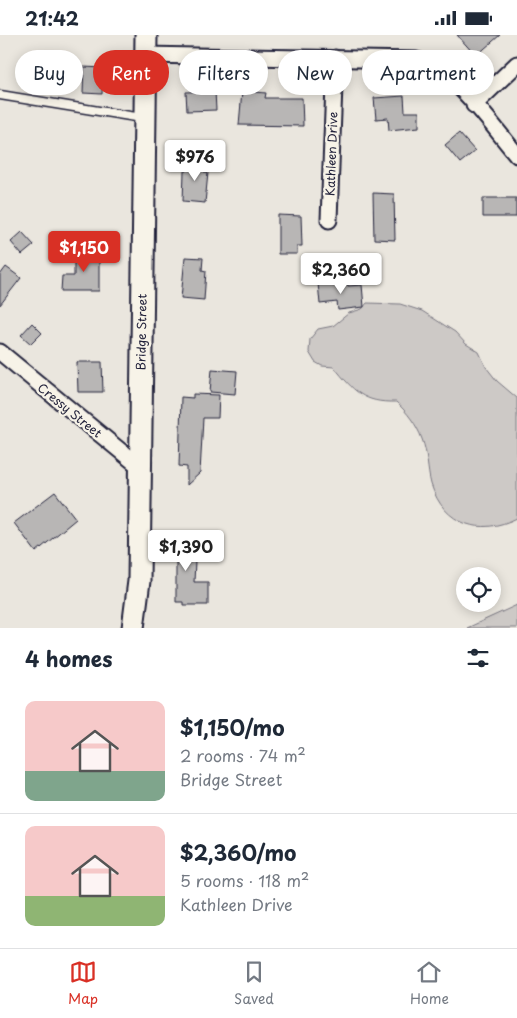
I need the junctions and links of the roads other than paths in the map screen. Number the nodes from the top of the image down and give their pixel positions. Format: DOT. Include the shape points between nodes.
graph roads {
  1 [pos="146,45"];
  2 [pos="278,54"];
  3 [pos="352,58"];
  4 [pos="517,64"];
  5 [pos="0,95"];
  6 [pos="334,95"];
  7 [pos="474,105"];
  8 [pos="144,118"];
  9 [pos="517,155"];
  10 [pos="329,220"];
  11 [pos="0,352"];
  12 [pos="140,467"];
  13 [pos="133,628"];
  1 -- 2 [label="street"];
  1 -- 8 [label="main road, Bridge Street"];
  3 -- 7 [label="street" via="425,62 441,72"];
  4 -- 7 [label="street"];
  5 -- 8 [label="lane"];
  6 -- 10 [label="street, Kathleen Drive"];
  7 -- 9 [label="street"];
  8 -- 12 [label="main road, Bridge Street"];
  11 -- 12 [label="street, Cressy Street"];
  12 -- 13 [label="main road, Bridge Street" via="139,581"];
}
